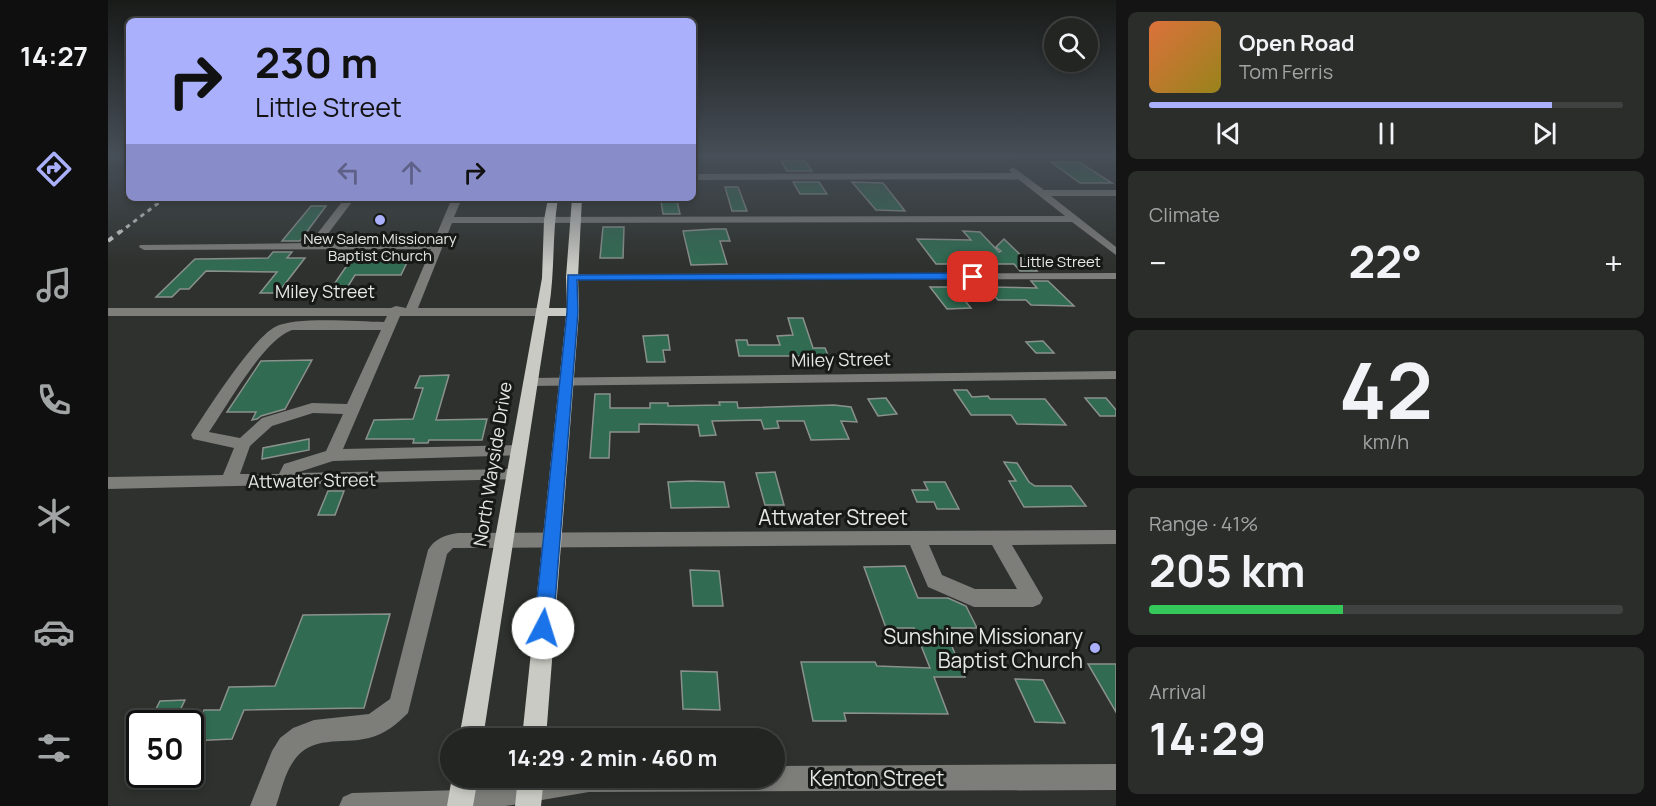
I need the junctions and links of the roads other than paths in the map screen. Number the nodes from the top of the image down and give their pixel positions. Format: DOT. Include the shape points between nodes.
graph roads {
  1 [pos="1042,193"];
  2 [pos="1116,193"];
  3 [pos="348,201"];
  4 [pos="456,201"];
  5 [pos="552,201"];
  6 [pos="576,201"];
  7 [pos="448,219"];
  8 [pos="1074,219"];
  9 [pos="549,220"];
  10 [pos="574,220"];
  11 [pos="1102,241"];
  12 [pos="1116,241"];
  13 [pos="438,246"];
  14 [pos="144,247"];
  15 [pos="313,247"];
  16 [pos="1116,252"];
  17 [pos="1116,276"];
  18 [pos="572,277"];
  19 [pos="403,310"];
  20 [pos="108,312"];
  21 [pos="542,312"];
  22 [pos="573,312"];
  23 [pos="389,326"];
  24 [pos="1116,375"];
  25 [pos="530,382"];
  26 [pos="566,382"];
  27 [pos="352,409"];
  28 [pos="243,444"];
  29 [pos="519,451"];
  30 [pos="396,453"];
  31 [pos="332,455"];
  32 [pos="515,475"];
  33 [pos="389,478"];
  34 [pos="284,480"];
  35 [pos="228,482"];
  36 [pos="108,483"];
  37 [pos="1116,537"];
  38 [pos="916,538"];
  39 [pos="998,538"];
  40 [pos="504,539"];
  41 [pos="551,540"];
  42 [pos="473,728"];
  43 [pos="535,728"];
  44 [pos="1116,777"];
  45 [pos="463,788"];
  46 [pos="530,790"];
  47 [pos="460,804"];
  48 [pos="264,806"];
  49 [pos="351,806"];
  1 -- 2 [label="street"];
  1 -- 8 [label="street"];
  3 -- 15 [label="street"];
  4 -- 7 [label="street"];
  5 -- 9 [label="main road, North Wayside Drive"];
  6 -- 10 [label="main road"];
  7 -- 9 [label="street"];
  7 -- 13 [label="street"];
  8 -- 10 [label="street"];
  8 -- 11 [label="street"];
  9 -- 10 [label="street"];
  9 -- 21 [label="main road, North Wayside Drive" via="548,278"];
  10 -- 18 [label="main road"];
  11 -- 12 [label="street"];
  11 -- 16 [label="street"];
  13 -- 15 [label="street"];
  13 -- 19 [label="street"];
  14 -- 15 [label="street"];
  17 -- 18 [label="street, Little Street"];
  18 -- 22 [label="main road"];
  19 -- 20 [label="street, Miley Street"];
  19 -- 21 [label="street, Miley Street"];
  19 -- 23 [label="street"];
  21 -- 22 [label="main road"];
  21 -- 25 [label="main road, North Wayside Drive"];
  22 -- 26 [label="main road"];
  23 -- 27 [label="street"];
  23 -- 28 [label="street" via="291,326 278,330 257,351 198,435"];
  24 -- 26 [label="street, Miley Street"];
  25 -- 26 [label="street, Miley Street"];
  25 -- 29 [label="main road, North Wayside Drive"];
  26 -- 41 [label="main road"];
  27 -- 28 [label="street" via="312,408 267,422"];
  27 -- 31 [label="street"];
  28 -- 35 [label="street"];
  29 -- 30 [label="street"];
  29 -- 32 [label="main road, North Wayside Drive"];
  30 -- 31 [label="street"];
  30 -- 33 [label="street"];
  31 -- 34 [label="street" via="290,468"];
  32 -- 33 [label="street, Attwater Street"];
  32 -- 40 [label="main road, North Wayside Drive"];
  33 -- 34 [label="street, Attwater Street"];
  34 -- 35 [label="street, Attwater Street"];
  35 -- 36 [label="street, Attwater Street"];
  37 -- 39 [label="street, Attwater Street"];
  38 -- 39 [label="street, Attwater Street"];
  38 -- 39 [label="street" via="935,580 974,598 1032,598"];
  38 -- 41 [label="street, Attwater Street"];
  40 -- 41 [label="street, Attwater Street"];
  40 -- 42 [label="main road, North Wayside Drive"];
  40 -- 48 [label="street, Attwater Street" via="458,540 438,550 400,705 391,716 365,729 316,730 300,737 288,747"];
  41 -- 43 [label="main road"];
  44 -- 46 [label="street, Kenton Street" via="589,779"];
  45 -- 47 [label="main road"];
  46 -- 47 [label="street, Kenton Street"];
  47 -- 49 [label="street, Kenton Street"];
}
